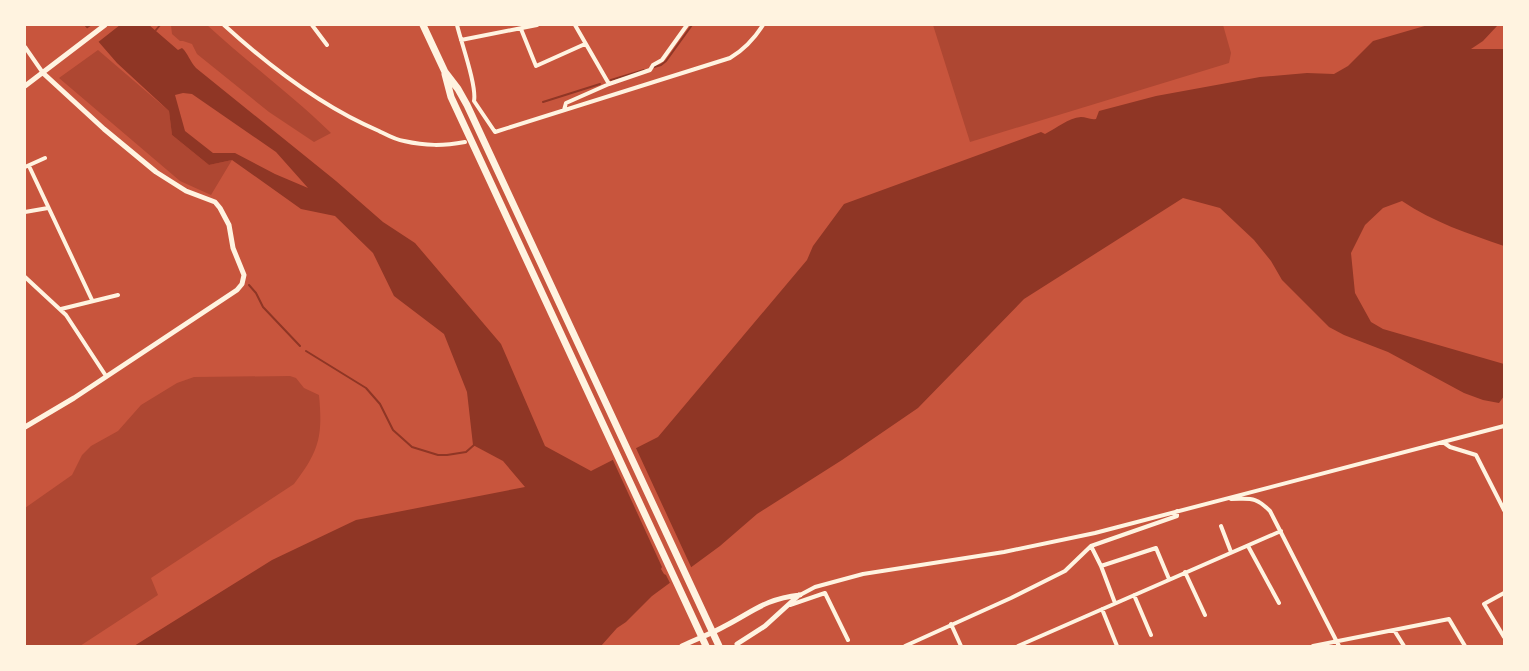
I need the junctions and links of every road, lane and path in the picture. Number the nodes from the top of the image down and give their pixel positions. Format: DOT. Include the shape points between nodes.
graph roads {
  1 [pos="105,25"];
  2 [pos="224,25"];
  3 [pos="312,25"];
  4 [pos="423,25"];
  5 [pos="457,25"];
  6 [pos="537,25"];
  7 [pos="575,25"];
  8 [pos="688,25"];
  9 [pos="764,25"];
  10 [pos="521,29"];
  11 [pos="461,40"];
  12 [pos="327,44"];
  13 [pos="585,44"];
  14 [pos="25,47"];
  15 [pos="43,72"];
  16 [pos="445,72"];
  17 [pos="609,84"];
  18 [pos="25,86"];
  19 [pos="474,100"];
  20 [pos="466,105"];
  21 [pos="457,110"];
  22 [pos="564,110"];
  23 [pos="465,142"];
  24 [pos="45,158"];
  25 [pos="27,166"];
  26 [pos="48,208"];
  27 [pos="25,212"];
  28 [pos="25,276"];
  29 [pos="118,295"];
  30 [pos="92,300"];
  31 [pos="61,309"];
  32 [pos="106,376"];
  33 [pos="1504,426"];
  34 [pos="25,428"];
  35 [pos="1443,442"];
  36 [pos="1223,499"];
  37 [pos="1177,510"];
  38 [pos="1504,510"];
  39 [pos="1221,526"];
  40 [pos="1281,531"];
  41 [pos="1091,546"];
  42 [pos="1248,546"];
  43 [pos="1231,552"];
  44 [pos="1101,566"];
  45 [pos="1185,572"];
  46 [pos="1169,579"];
  47 [pos="1504,593"];
  48 [pos="800,595"];
  49 [pos="1134,595"];
  50 [pos="1279,603"];
  51 [pos="1115,604"];
  52 [pos="788,606"];
  53 [pos="1102,609"];
  54 [pos="1205,615"];
  55 [pos="951,624"];
  56 [pos="1394,630"];
  57 [pos="713,632"];
  58 [pos="1151,635"];
  59 [pos="1504,636"];
  60 [pos="701,637"];
  61 [pos="848,640"];
  62 [pos="1338,644"];
  63 [pos="682,646"];
  64 [pos="706,646"];
  65 [pos="719,646"];
  66 [pos="736,646"];
  67 [pos="906,646"];
  68 [pos="962,646"];
  69 [pos="1018,646"];
  70 [pos="1117,646"];
  71 [pos="1313,646"];
  72 [pos="1404,646"];
  73 [pos="1465,646"];
  1 -- 15 [label="street"];
  2 -- 23 [label="street" via="297,84 363,124 402,141 443,146"];
  3 -- 12 [label="street"];
  4 -- 16 [label="highway"];
  5 -- 11 [label="street"];
  6 -- 10 [label="street"];
  7 -- 13 [label="street"];
  8 -- 17 [label="street" via="662,60 653,64 650,70"];
  9 -- 22 [label="street" via="743,50 730,58"];
  10 -- 11 [label="street"];
  10 -- 13 [label="street" via="536,66"];
  11 -- 19 [label="street"];
  13 -- 17 [label="street"];
  14 -- 15 [label="street"];
  15 -- 18 [label="street"];
  15 -- 32 [label="street" via="156,172 186,191 215,202 229,225 233,248 244,275 237,290"];
  16 -- 20 [label="highway"];
  16 -- 21 [label="highway"];
  17 -- 22 [label="street" via="566,103"];
  19 -- 20 [label="street"];
  19 -- 22 [label="street" via="495,132"];
  20 -- 21 [label="street"];
  20 -- 57 [label="highway"];
  21 -- 60 [label="highway"];
  24 -- 25 [label="street"];
  25 -- 26 [label="street"];
  26 -- 27 [label="street"];
  26 -- 30 [label="street"];
  28 -- 31 [label="street"];
  29 -- 30 [label="street"];
  30 -- 31 [label="street"];
  31 -- 32 [label="street"];
  32 -- 34 [label="street"];
  33 -- 35 [label="street"];
  35 -- 36 [label="street"];
  35 -- 38 [label="street" via="1476,455"];
  36 -- 37 [label="street"];
  36 -- 40 [label="street" via="1260,501"];
  37 -- 41 [label="street" via="1177,516"];
  37 -- 48 [label="street" via="1112,529 995,554 863,574 822,584"];
  39 -- 43 [label="street"];
  40 -- 42 [label="street"];
  40 -- 62 [label="street"];
  41 -- 44 [label="street"];
  41 -- 55 [label="street" via="1065,571"];
  42 -- 43 [label="street"];
  42 -- 50 [label="street"];
  43 -- 45 [label="street"];
  44 -- 46 [label="street" via="1156,548"];
  44 -- 51 [label="street"];
  45 -- 46 [label="street"];
  45 -- 54 [label="street"];
  46 -- 49 [label="street"];
  47 -- 59 [label="street" via="1484,604"];
  48 -- 52 [label="street"];
  48 -- 57 [label="street" via="764,604"];
  49 -- 51 [label="street"];
  49 -- 58 [label="street"];
  51 -- 53 [label="street"];
  52 -- 61 [label="street" via="825,593"];
  52 -- 66 [label="street"];
  53 -- 69 [label="street"];
  53 -- 70 [label="street"];
  55 -- 67 [label="street"];
  55 -- 68 [label="street"];
  56 -- 62 [label="street"];
  56 -- 72 [label="street"];
  56 -- 73 [label="street" via="1449,619"];
  57 -- 60 [label="street"];
  57 -- 65 [label="highway"];
  60 -- 63 [label="street"];
  60 -- 64 [label="highway"];
  62 -- 71 [label="street"];
}
